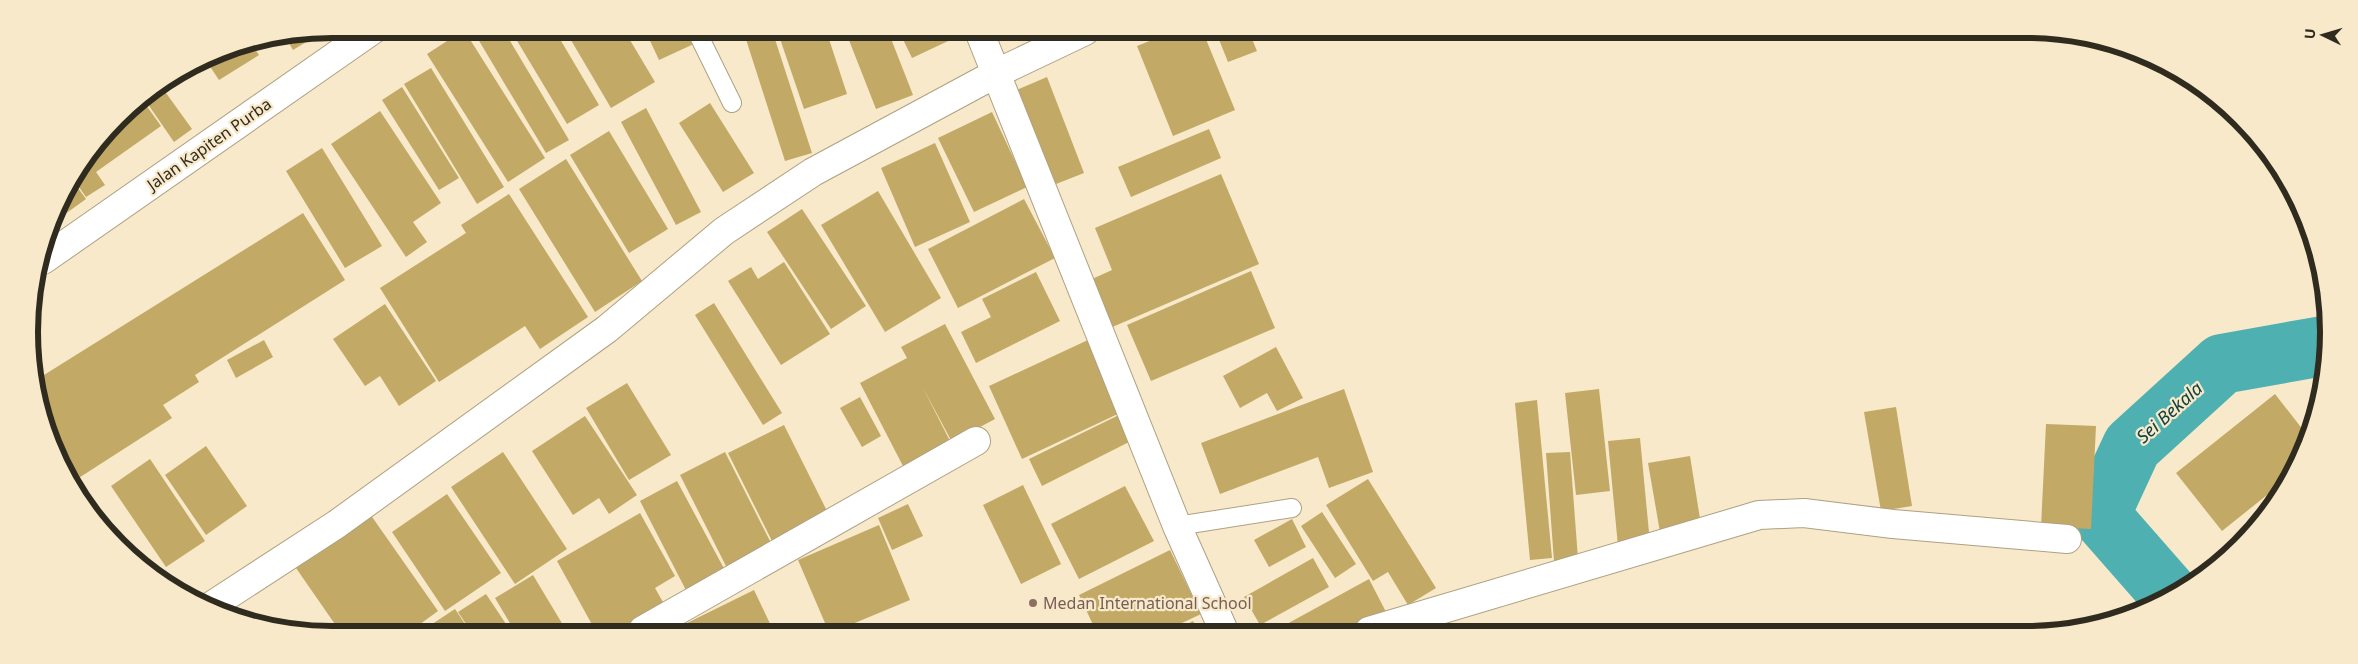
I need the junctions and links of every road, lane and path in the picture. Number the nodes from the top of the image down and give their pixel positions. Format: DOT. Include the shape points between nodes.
graph roads {
  1 [pos="361,38"];
  2 [pos="700,38"];
  3 [pos="982,38"];
  4 [pos="1070,38"];
  5 [pos="995,74"];
  6 [pos="732,103"];
  7 [pos="48,257"];
  8 [pos="976,441"];
  9 [pos="1292,508"];
  10 [pos="1177,526"];
  11 [pos="2067,539"];
  12 [pos="216,603"];
  13 [pos="650,626"];
  14 [pos="1222,626"];
  15 [pos="1389,626"];
  1 -- 7 [label="street, Jalan Kapiten Purba"];
  2 -- 6 [label="lane"];
  3 -- 5 [label="street"];
  4 -- 5 [label="street"];
  5 -- 10 [label="street"];
  5 -- 12 [label="street" via="813,172 732,226 599,335 337,524"];
  8 -- 13 [label="street"];
  9 -- 10 [label="lane"];
  10 -- 14 [label="street"];
  11 -- 15 [label="street" via="1804,513 1759,516"];
}
